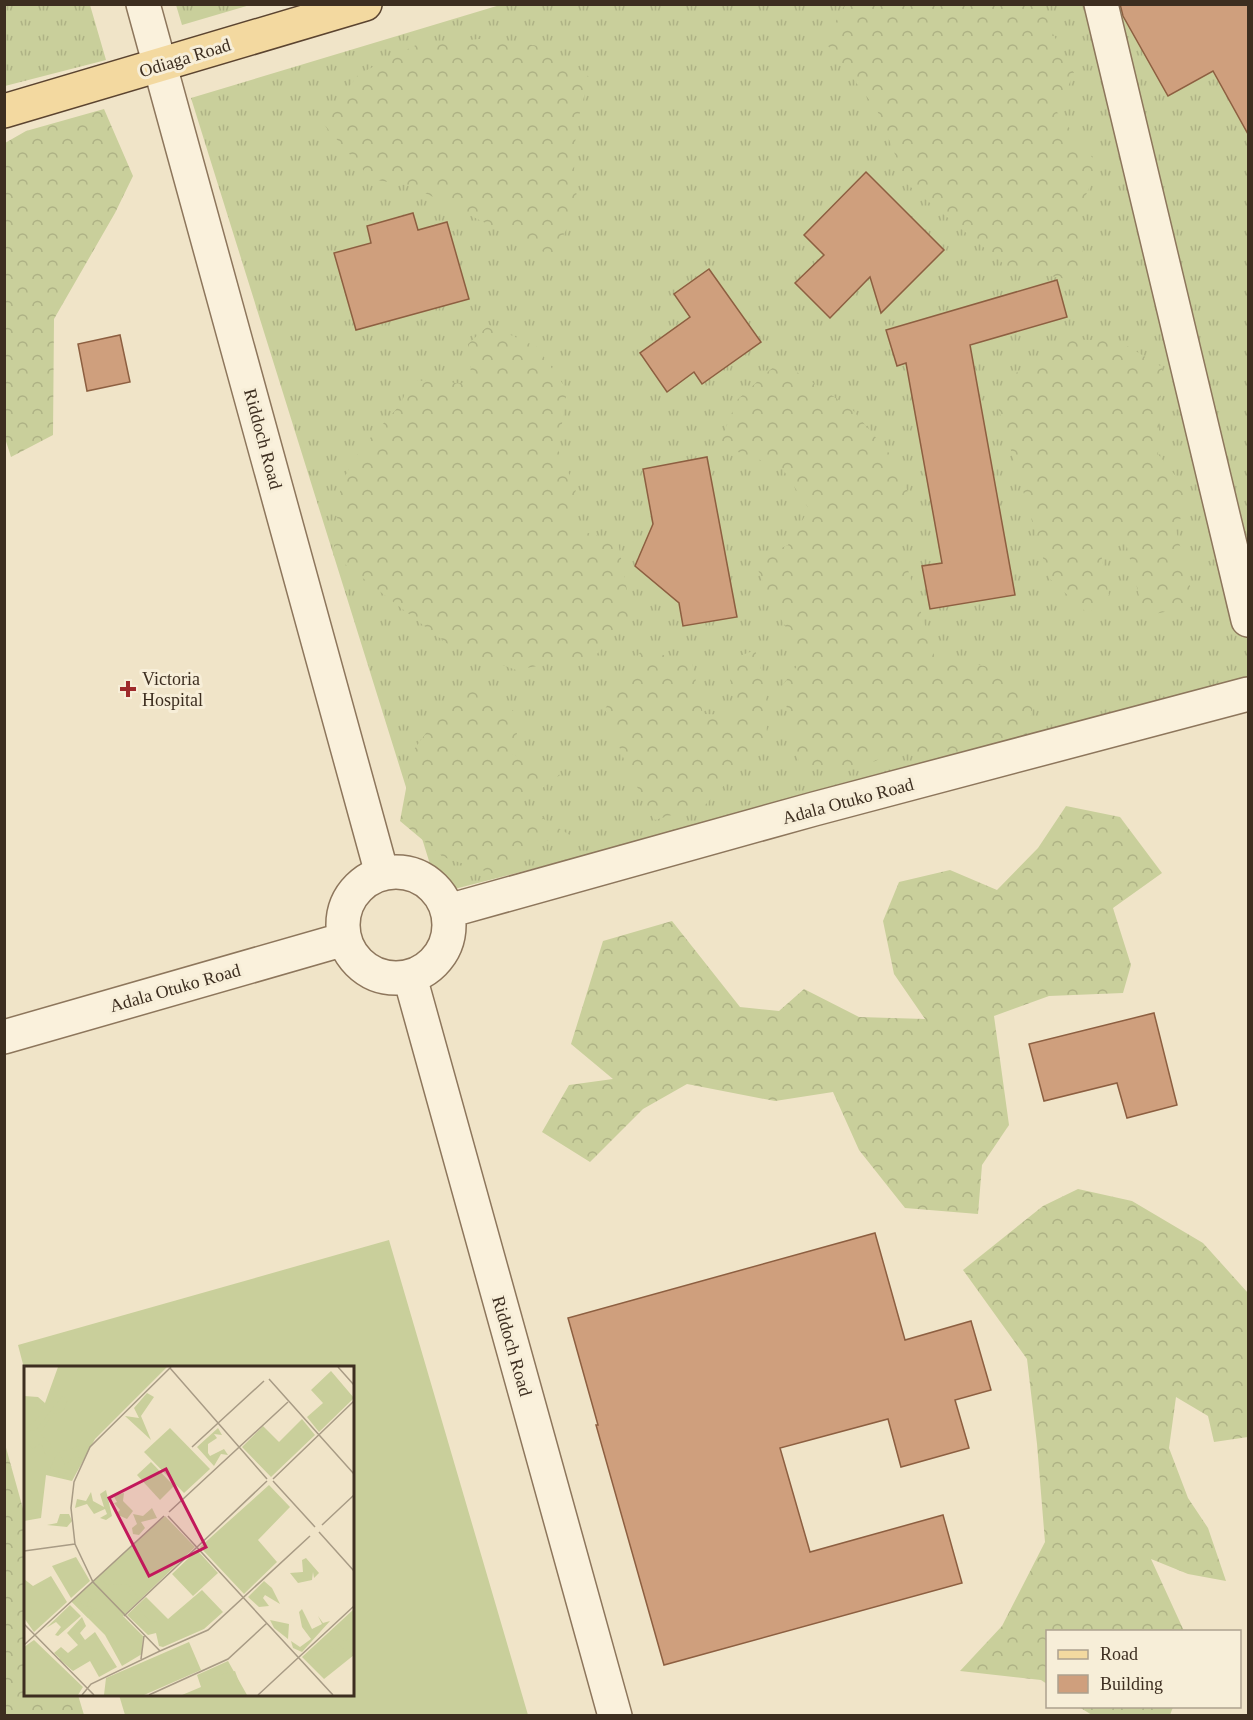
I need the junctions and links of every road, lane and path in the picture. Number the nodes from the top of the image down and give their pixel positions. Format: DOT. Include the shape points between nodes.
graph roads {
  1 [pos="143,4"];
  2 [pos="365,4"];
  3 [pos="1101,4"];
  4 [pos="161,65"];
  5 [pos="4,111"];
  6 [pos="1248,620"];
  7 [pos="1248,694"];
  8 [pos="382,874"];
  9 [pos="448,911"];
  10 [pos="345,939"];
  11 [pos="410,977"];
  12 [pos="4,1038"];
  13 [pos="615,1716"];
  1 -- 4 [label="street, Riddoch Road"];
  2 -- 4 [label="main road, Odiaga Road"];
  3 -- 6 [label="street"];
  4 -- 5 [label="main road, Odiaga Road"];
  4 -- 8 [label="street, Riddoch Road"];
  7 -- 9 [label="street, Adala Otuko Road"];
  8 -- 9 [label="street" via="403,872 422,879 439,893"];
  8 -- 10 [label="street" via="364,883 350,899 344,918"];
  9 -- 11 [label="street" via="449,932 442,952 429,968"];
  10 -- 11 [label="street" via="354,957 369,970 389,977"];
  10 -- 12 [label="street, Adala Otuko Road"];
  11 -- 13 [label="street, Riddoch Road"];
}
